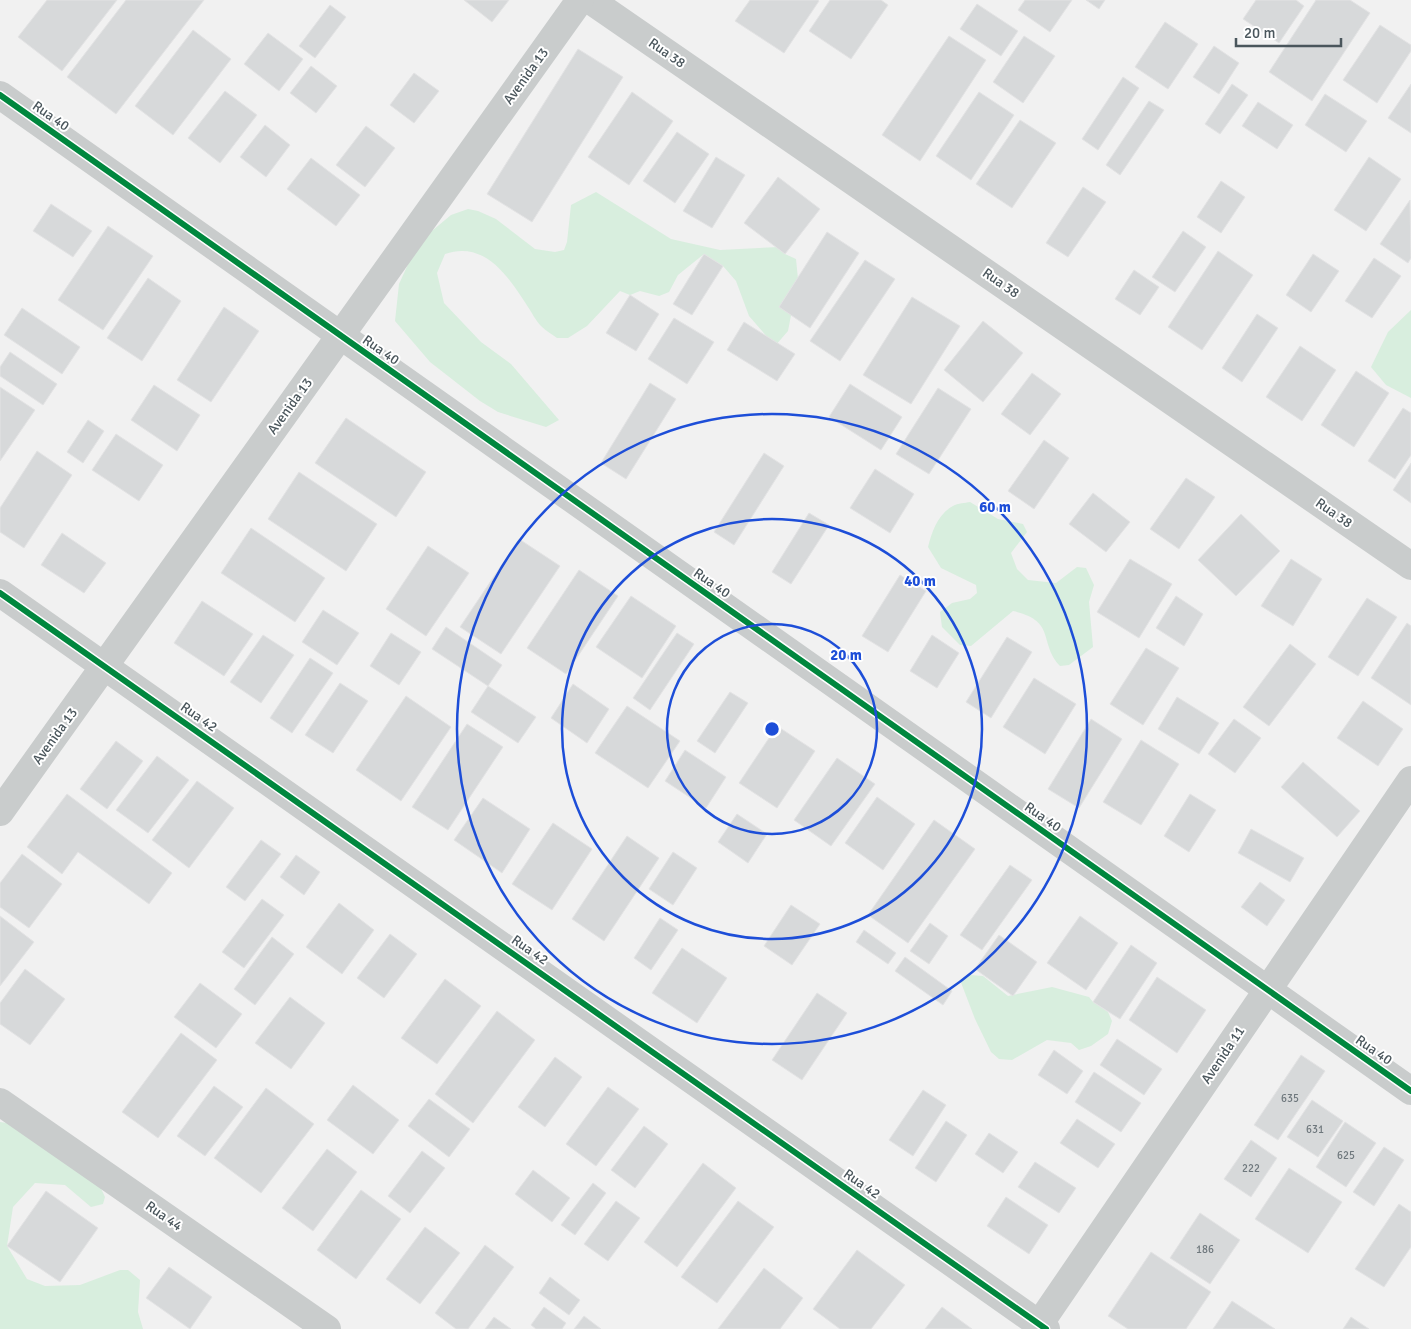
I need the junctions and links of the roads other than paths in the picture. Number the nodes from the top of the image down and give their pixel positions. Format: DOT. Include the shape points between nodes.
graph roads {
  1 [pos="580,0"];
  2 [pos="590,0"];
  3 [pos="0,95"];
  4 [pos="340,336"];
  5 [pos="1411,566"];
  6 [pos="0,592"];
  7 [pos="104,666"];
  8 [pos="1411,780"];
  9 [pos="0,812"];
  10 [pos="1267,990"];
  11 [pos="1411,1092"];
  12 [pos="0,1102"];
  13 [pos="1040,1327"];
  14 [pos="327,1329"];
  1 -- 4 [label="street, Avenida 13"];
  2 -- 5 [label="street, Rua 38"];
  3 -- 4 [label="street, Rua 40"];
  4 -- 7 [label="street, Avenida 13"];
  4 -- 10 [label="street, Rua 40"];
  6 -- 7 [label="street, Rua 42"];
  7 -- 9 [label="street, Avenida 13"];
  7 -- 13 [label="street, Rua 42"];
  8 -- 10 [label="street, Avenida 11"];
  10 -- 11 [label="street, Rua 40"];
  10 -- 13 [label="street, Avenida 11"];
  12 -- 14 [label="street, Rua 44"];
}
